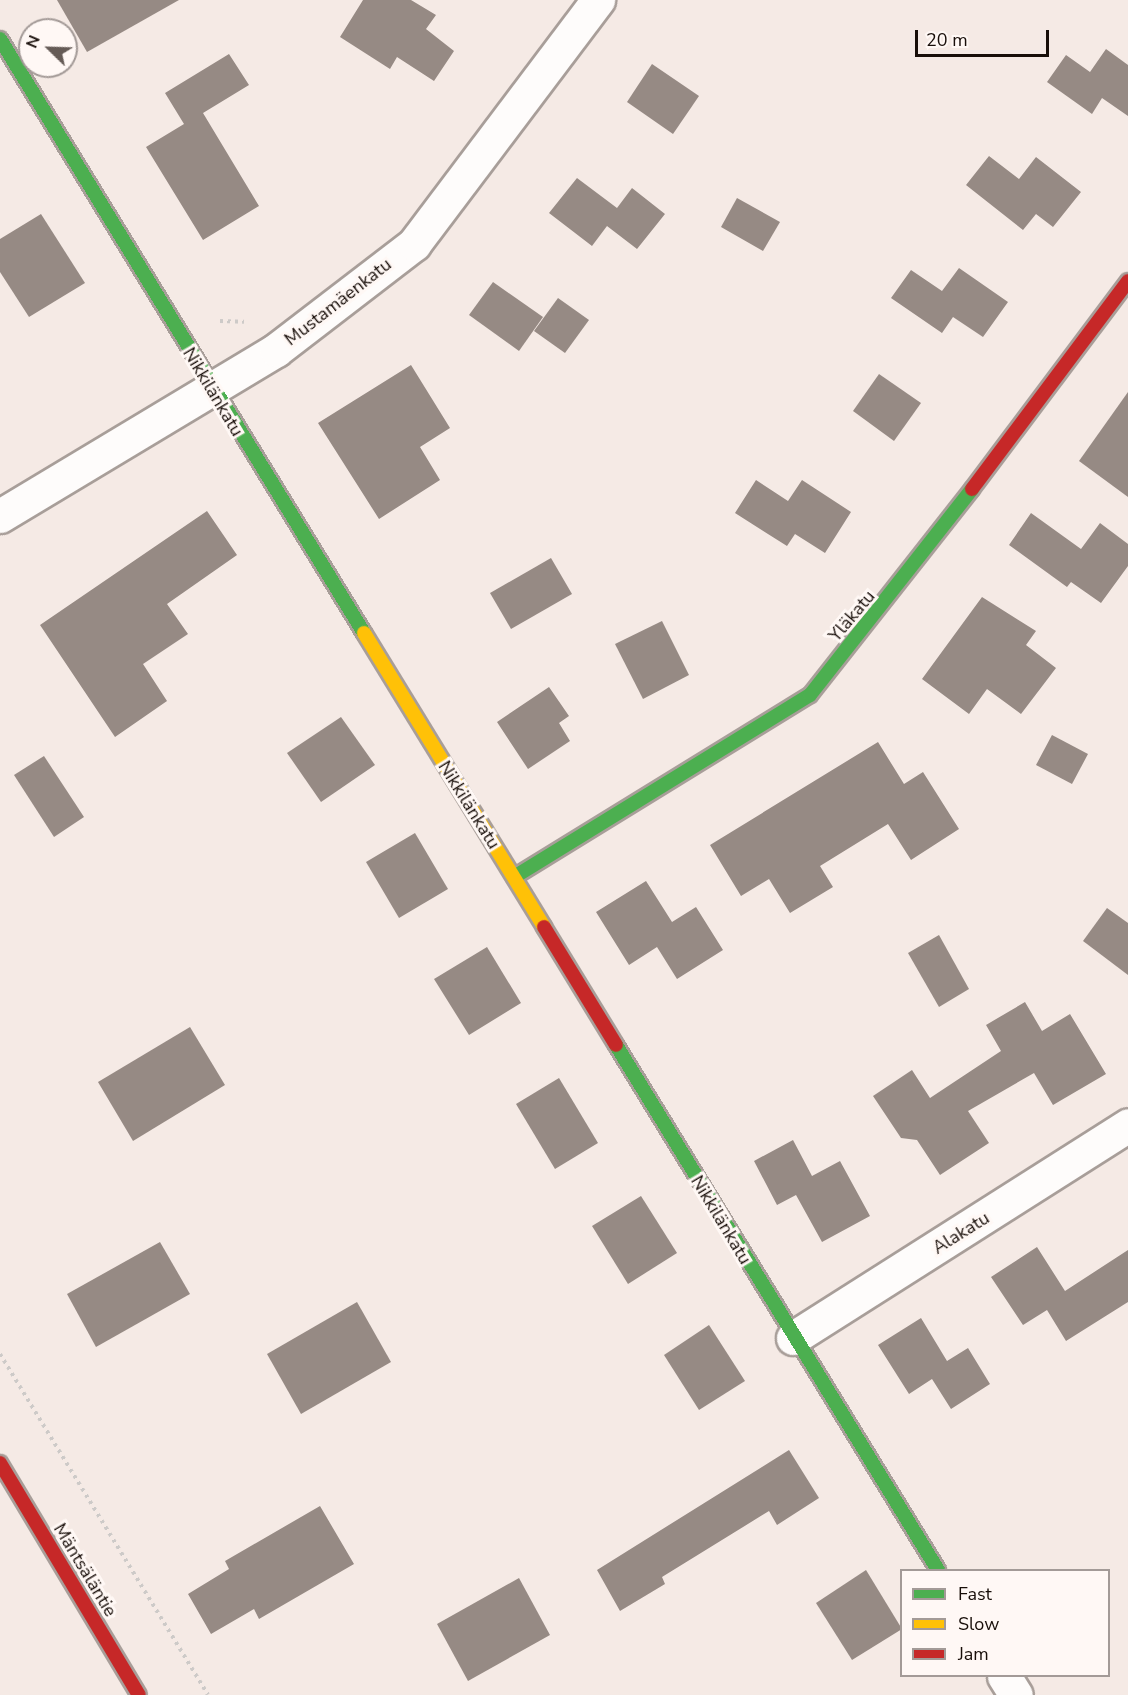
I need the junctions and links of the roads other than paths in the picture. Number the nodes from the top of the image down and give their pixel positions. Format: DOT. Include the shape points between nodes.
graph roads {
  1 [pos="598,0"];
  2 [pos="0,39"];
  3 [pos="1128,281"];
  4 [pos="213,388"];
  5 [pos="0,516"];
  6 [pos="514,877"];
  7 [pos="1128,1125"];
  8 [pos="793,1338"];
  9 [pos="0,1463"];
  10 [pos="937,1569"];
  11 [pos="1005,1677"];
  12 [pos="139,1695"];
  13 [pos="1016,1695"];
  1 -- 4 [label="street, Mustamäenkatu" via="414,244 276,350"];
  2 -- 4 [label="street, Nikkilänkatu"];
  3 -- 6 [label="street, Yläkatu" via="896,591 810,695"];
  4 -- 5 [label="street, Mustamäenkatu"];
  4 -- 6 [label="street, Nikkilänkatu"];
  6 -- 8 [label="street, Nikkilänkatu"];
  7 -- 8 [label="street, Alakatu"];
  8 -- 10 [label="street, Nikkilänkatu"];
  9 -- 12 [label="street, Mäntsäläntie"];
  11 -- 13 [label="street"];
}
